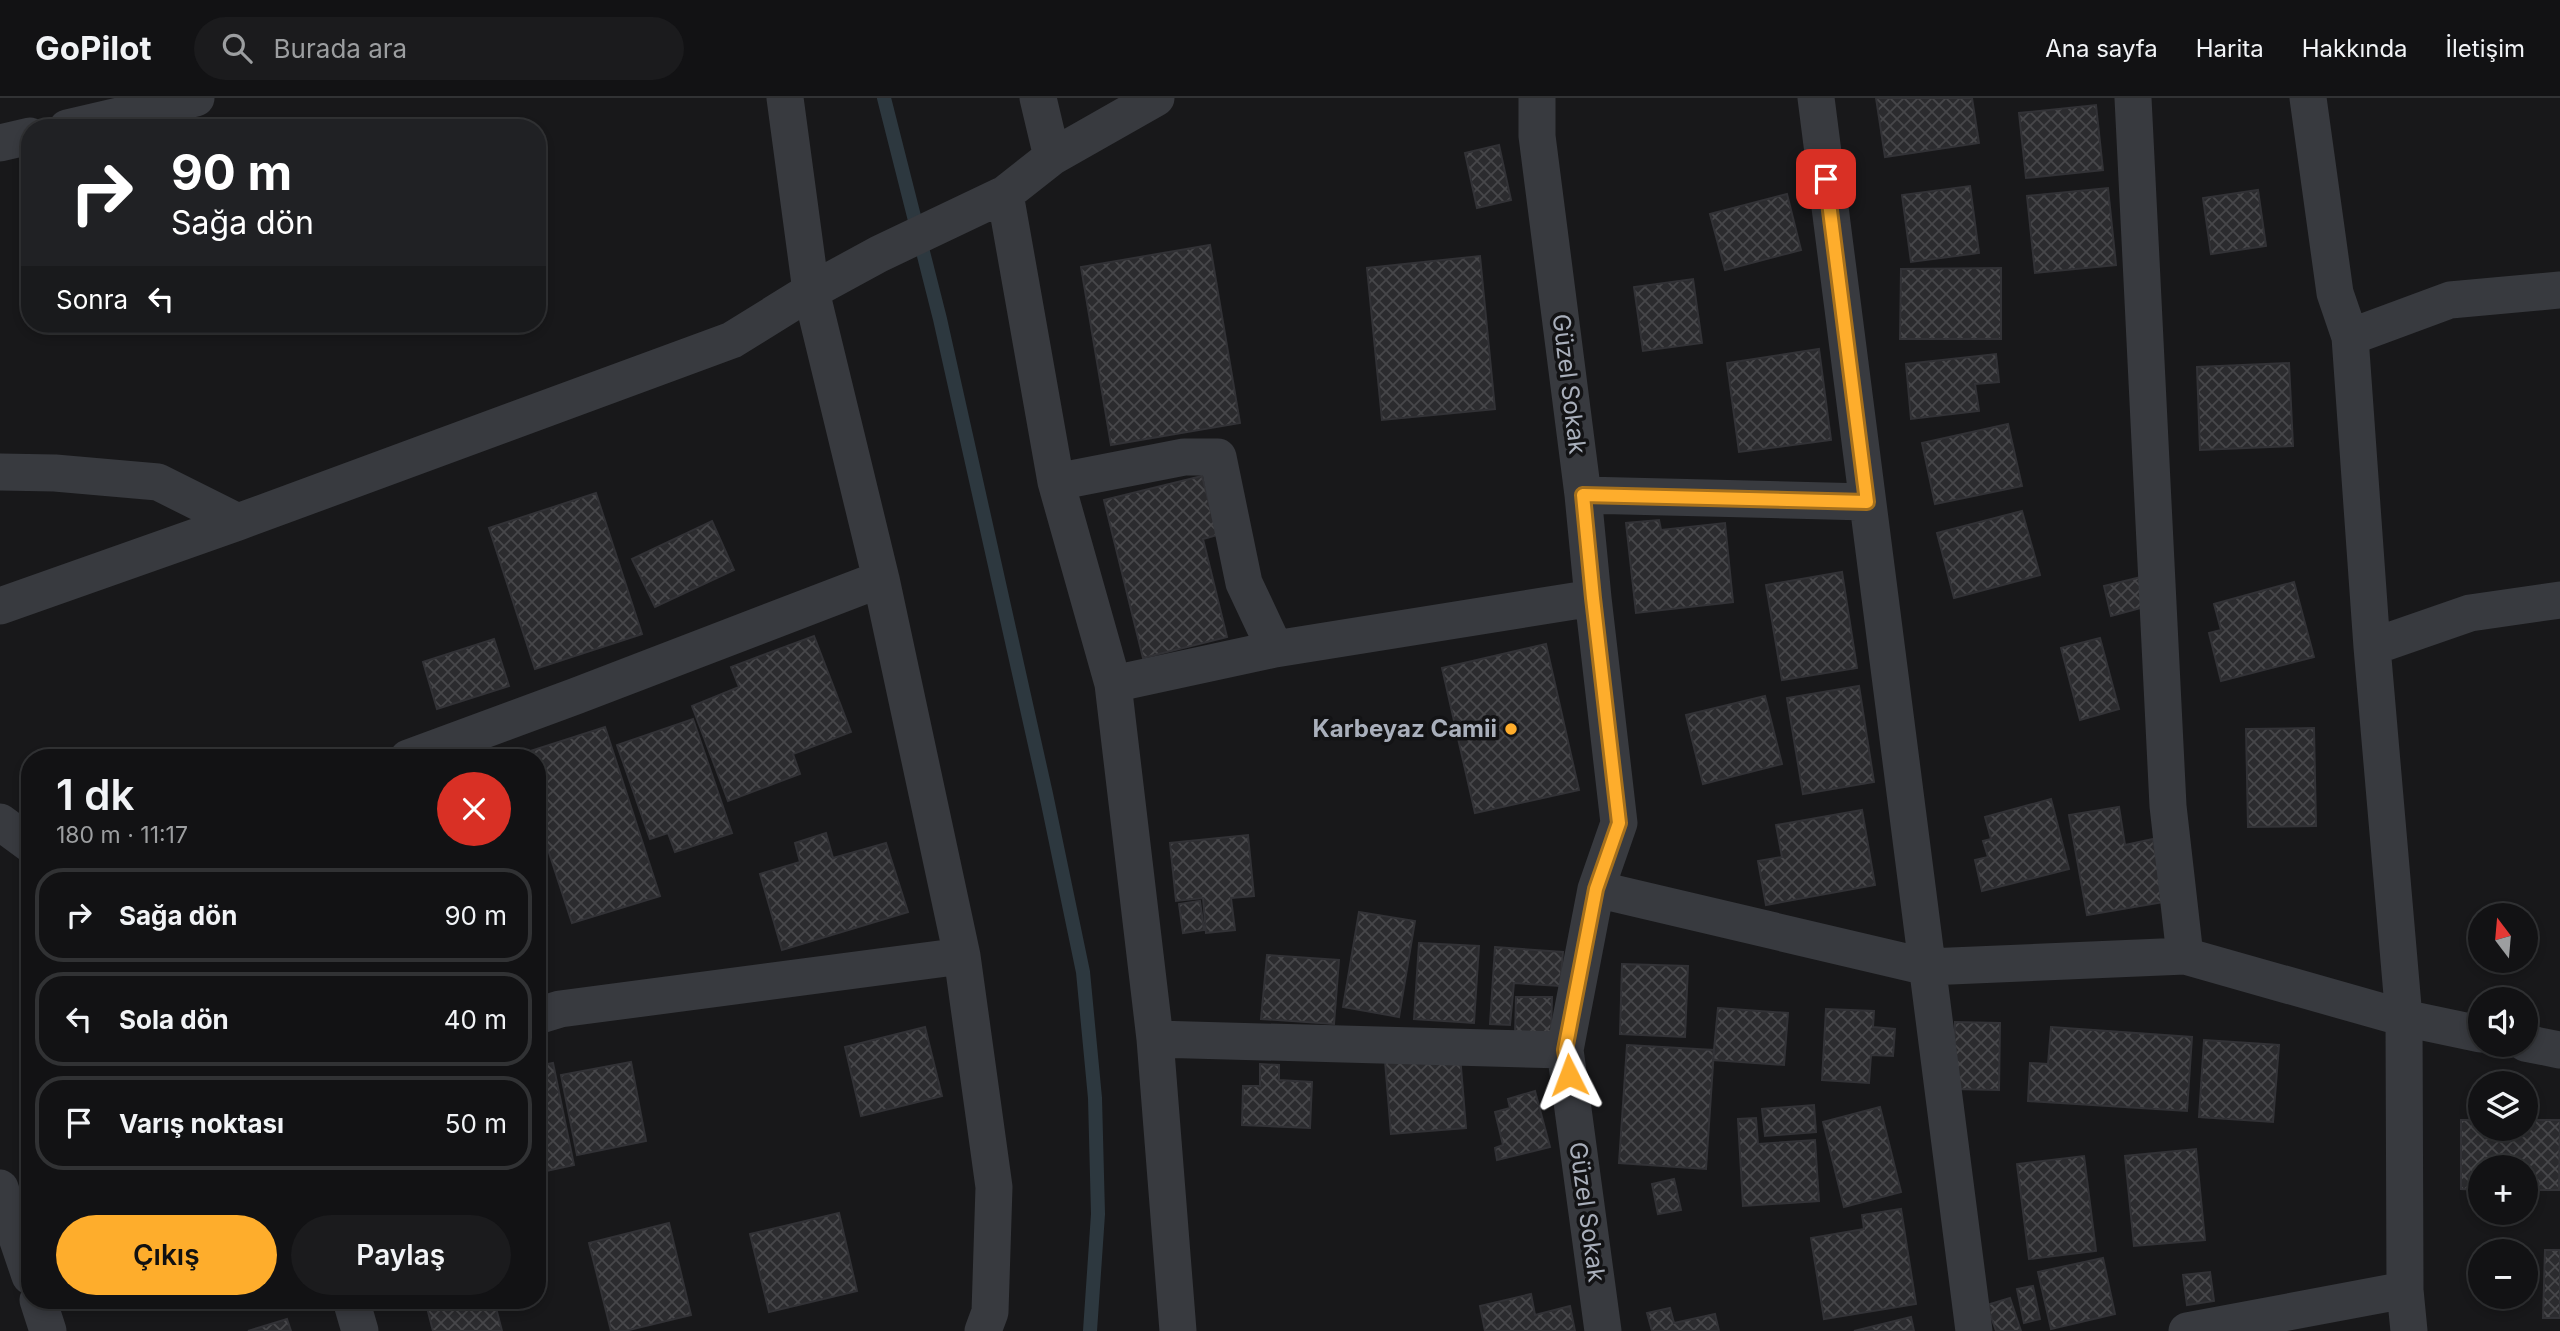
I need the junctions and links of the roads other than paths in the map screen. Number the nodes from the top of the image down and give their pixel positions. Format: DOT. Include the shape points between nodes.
graph roads {
  1 [pos="196,98"];
  2 [pos="786,98"];
  3 [pos="1038,98"];
  4 [pos="1156,98"];
  5 [pos="1537,98"];
  6 [pos="1816,98"];
  7 [pos="2133,98"];
  8 [pos="2308,98"];
  9 [pos="106,119"];
  10 [pos="21,138"];
  11 [pos="0,143"];
  12 [pos="1052,157"];
  13 [pos="1005,194"];
  14 [pos="2560,290"];
  15 [pos="811,291"];
  16 [pos="2350,337"];
  17 [pos="0,472"];
  18 [pos="1056,482"];
  19 [pos="1583,495"];
  20 [pos="1867,502"];
  21 [pos="238,522"];
  22 [pos="881,579"];
  23 [pos="1593,598"];
  24 [pos="2560,600"];
  25 [pos="0,606"];
  26 [pos="2372,647"];
  27 [pos="1275,649"];
  28 [pos="1113,684"];
  29 [pos="432,749"];
  30 [pos="0,822"];
  31 [pos="21,838"];
  32 [pos="1596,889"];
  33 [pos="962,956"];
  34 [pos="2185,956"];
  35 [pos="1927,967"];
  36 [pos="546,1013"];
  37 [pos="2404,1018"];
  38 [pos="2468,1031"];
  39 [pos="1155,1039"];
  40 [pos="2538,1046"];
  41 [pos="1565,1050"];
  42 [pos="2560,1051"];
  43 [pos="0,1188"];
  44 [pos="21,1250"];
  45 [pos="2405,1290"];
  46 [pos="41,1309"];
  47 [pos="354,1309"];
  48 [pos="48,1331"];
  49 [pos="360,1331"];
  50 [pos="983,1331"];
  51 [pos="1178,1331"];
  52 [pos="1603,1331"];
  53 [pos="1974,1331"];
  54 [pos="2187,1331"];
  55 [pos="2409,1331"];
  1 -- 9 [label="street"];
  2 -- 15 [label="street"];
  3 -- 12 [label="street"];
  4 -- 12 [label="street"];
  5 -- 19 [label="street, Güzel Sokak" via="1537,136"];
  6 -- 20 [label="street"];
  7 -- 34 [label="street" via="2168,806"];
  8 -- 16 [label="street" via="2334,293"];
  10 -- 11 [label="street"];
  12 -- 13 [label="street"];
  13 -- 15 [label="street"];
  13 -- 18 [label="street"];
  14 -- 16 [label="street" via="2450,300"];
  15 -- 21 [label="street" via="732,340"];
  15 -- 22 [label="street"];
  16 -- 26 [label="street"];
  17 -- 21 [label="street" via="158,482"];
  18 -- 27 [label="street" via="1184,457 1218,457 1244,583"];
  18 -- 28 [label="street"];
  19 -- 20 [label="street"];
  19 -- 23 [label="street, Güzel Sokak"];
  20 -- 35 [label="street"];
  21 -- 25 [label="street"];
  22 -- 29 [label="street"];
  22 -- 33 [label="street"];
  23 -- 27 [label="street"];
  23 -- 32 [label="street, Güzel Sokak" via="1619,823"];
  24 -- 26 [label="street" via="2470,613"];
  26 -- 37 [label="street"];
  27 -- 28 [label="street"];
  28 -- 39 [label="street"];
  30 -- 31 [label="street"];
  32 -- 35 [label="street"];
  32 -- 41 [label="street, Güzel Sokak"];
  33 -- 36 [label="street"];
  33 -- 50 [label="street" via="995,1187 990,1312"];
  34 -- 35 [label="street"];
  34 -- 37 [label="street"];
  35 -- 53 [label="street"];
  37 -- 38 [label="street"];
  37 -- 45 [label="street"];
  39 -- 41 [label="street"];
  39 -- 51 [label="street"];
  40 -- 42 [label="street"];
  41 -- 52 [label="street, Güzel Sokak"];
  43 -- 44 [label="street"];
  45 -- 54 [label="street"];
  45 -- 55 [label="street"];
  46 -- 48 [label="street"];
  47 -- 49 [label="street"];
}
